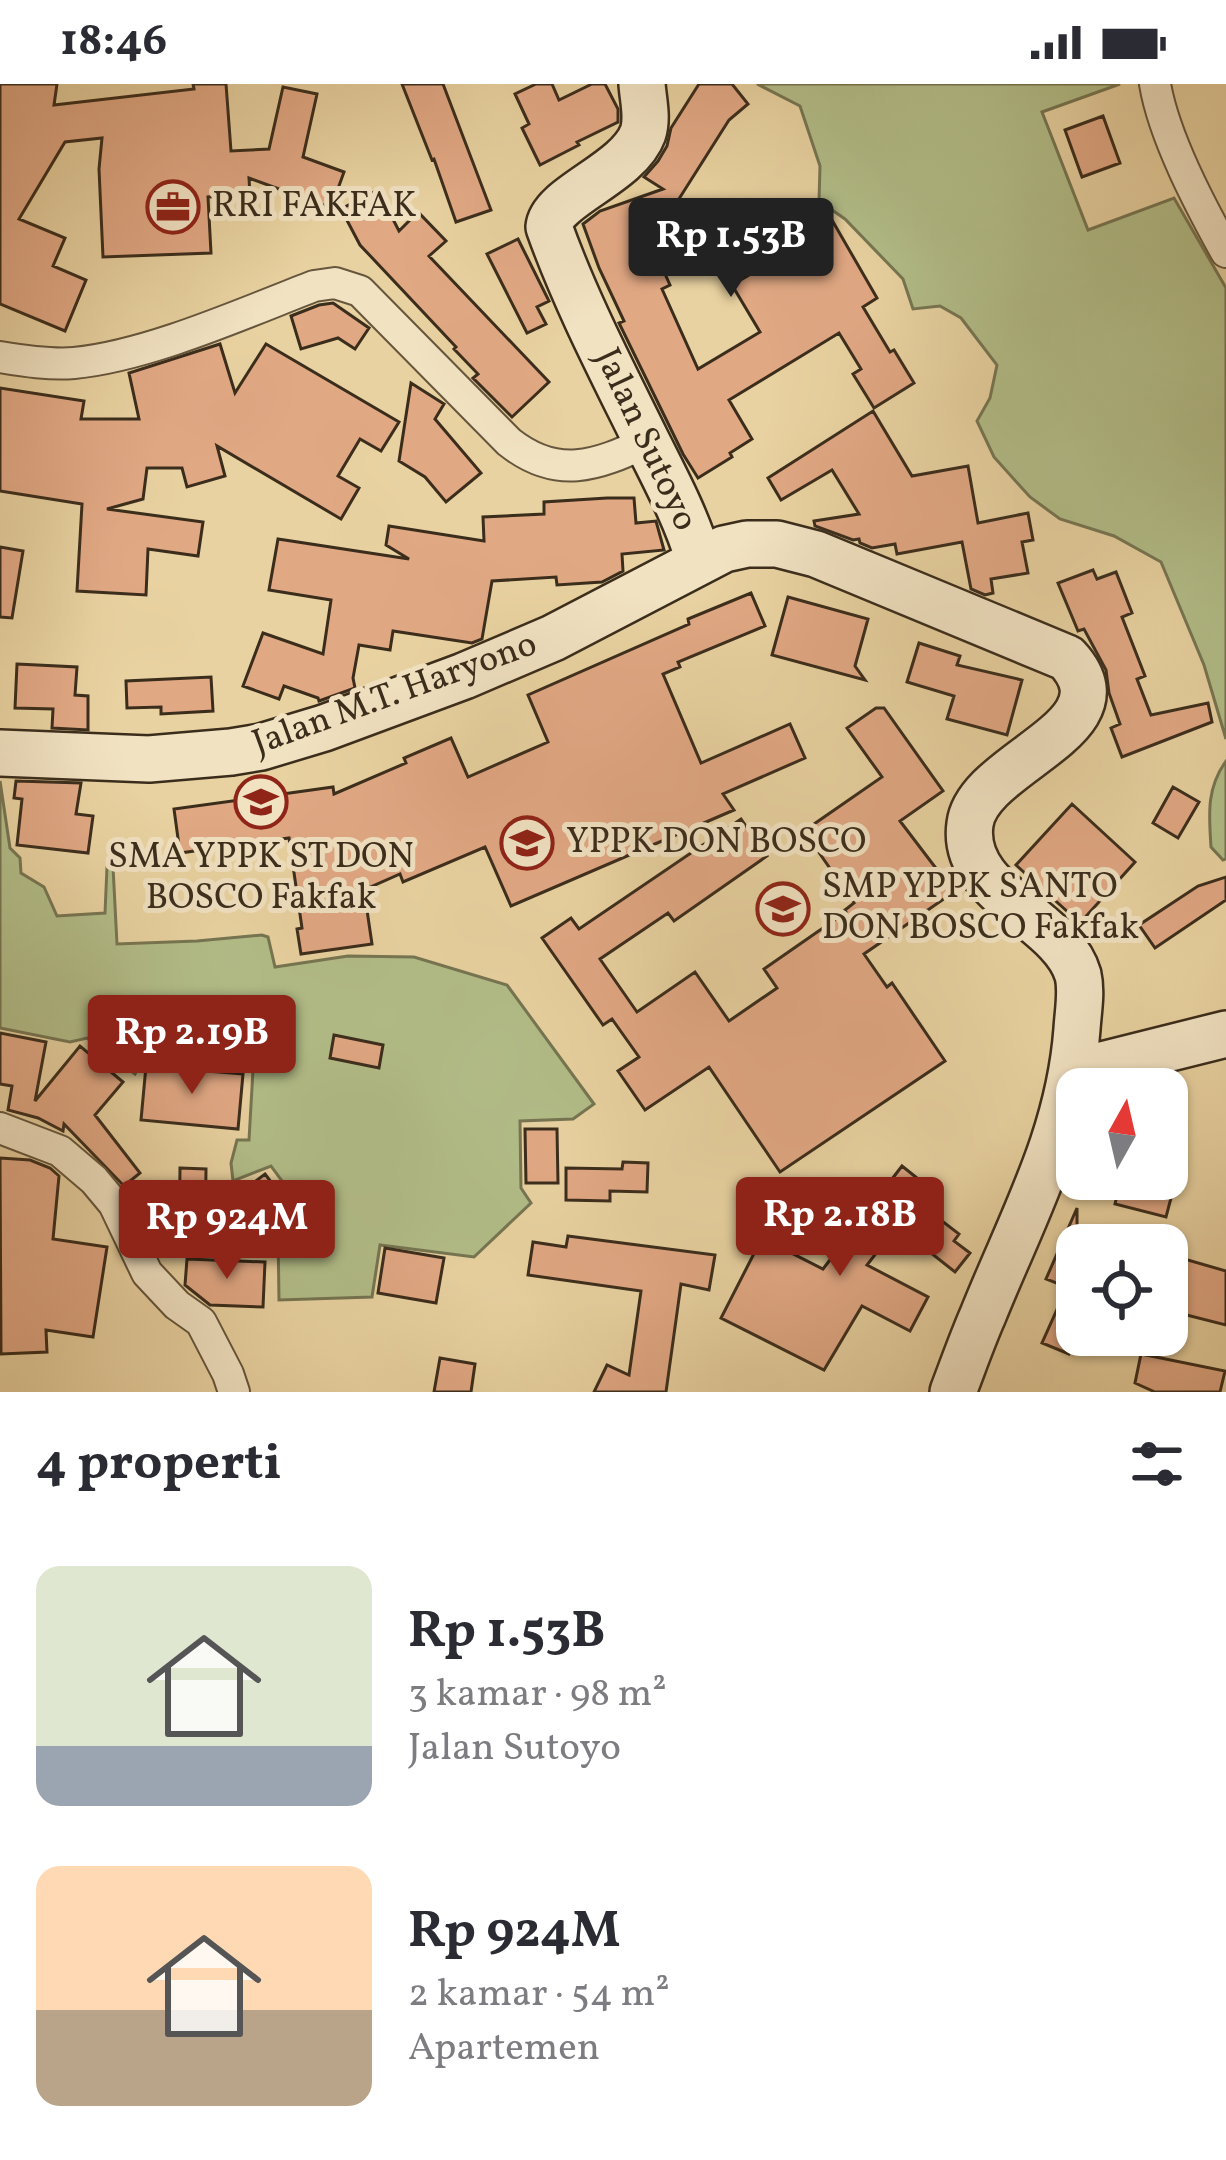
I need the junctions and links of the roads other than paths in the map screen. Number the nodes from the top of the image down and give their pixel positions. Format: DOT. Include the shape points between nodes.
graph roads {
  1 [pos="642,84"];
  2 [pos="1155,84"];
  3 [pos="1226,252"];
  4 [pos="0,357"];
  5 [pos="647,442"];
  6 [pos="698,560"];
  7 [pos="0,753"];
  8 [pos="1226,1034"];
  9 [pos="1074,1068"];
  10 [pos="1090,1068"];
  11 [pos="0,1127"];
  12 [pos="1056,1135"];
  13 [pos="234,1392"];
  14 [pos="953,1392"];
  1 -- 5 [label="main road, Jalan Sutoyo" via="640,139 552,214 549,227"];
  2 -- 3 [label="street" via="1174,145"];
  4 -- 5 [label="street" via="93,360 335,283 359,291 526,455 578,467"];
  5 -- 6 [label="main road, Jalan Sutoyo"];
  6 -- 7 [label="main road, Jalan M.T. Haryono" via="553,638 261,747 149,759"];
  6 -- 9 [label="main road, Jalan M.T. Haryono" via="748,544 816,554 1045,647 1076,668 1084,693 1078,713 987,788 969,834 985,877 1077,970"];
  8 -- 10 [label="main road"];
  11 -- 13 [label="street" via="60,1151 94,1180 147,1273 201,1322"];
  12 -- 14 [label="main road"];
}
